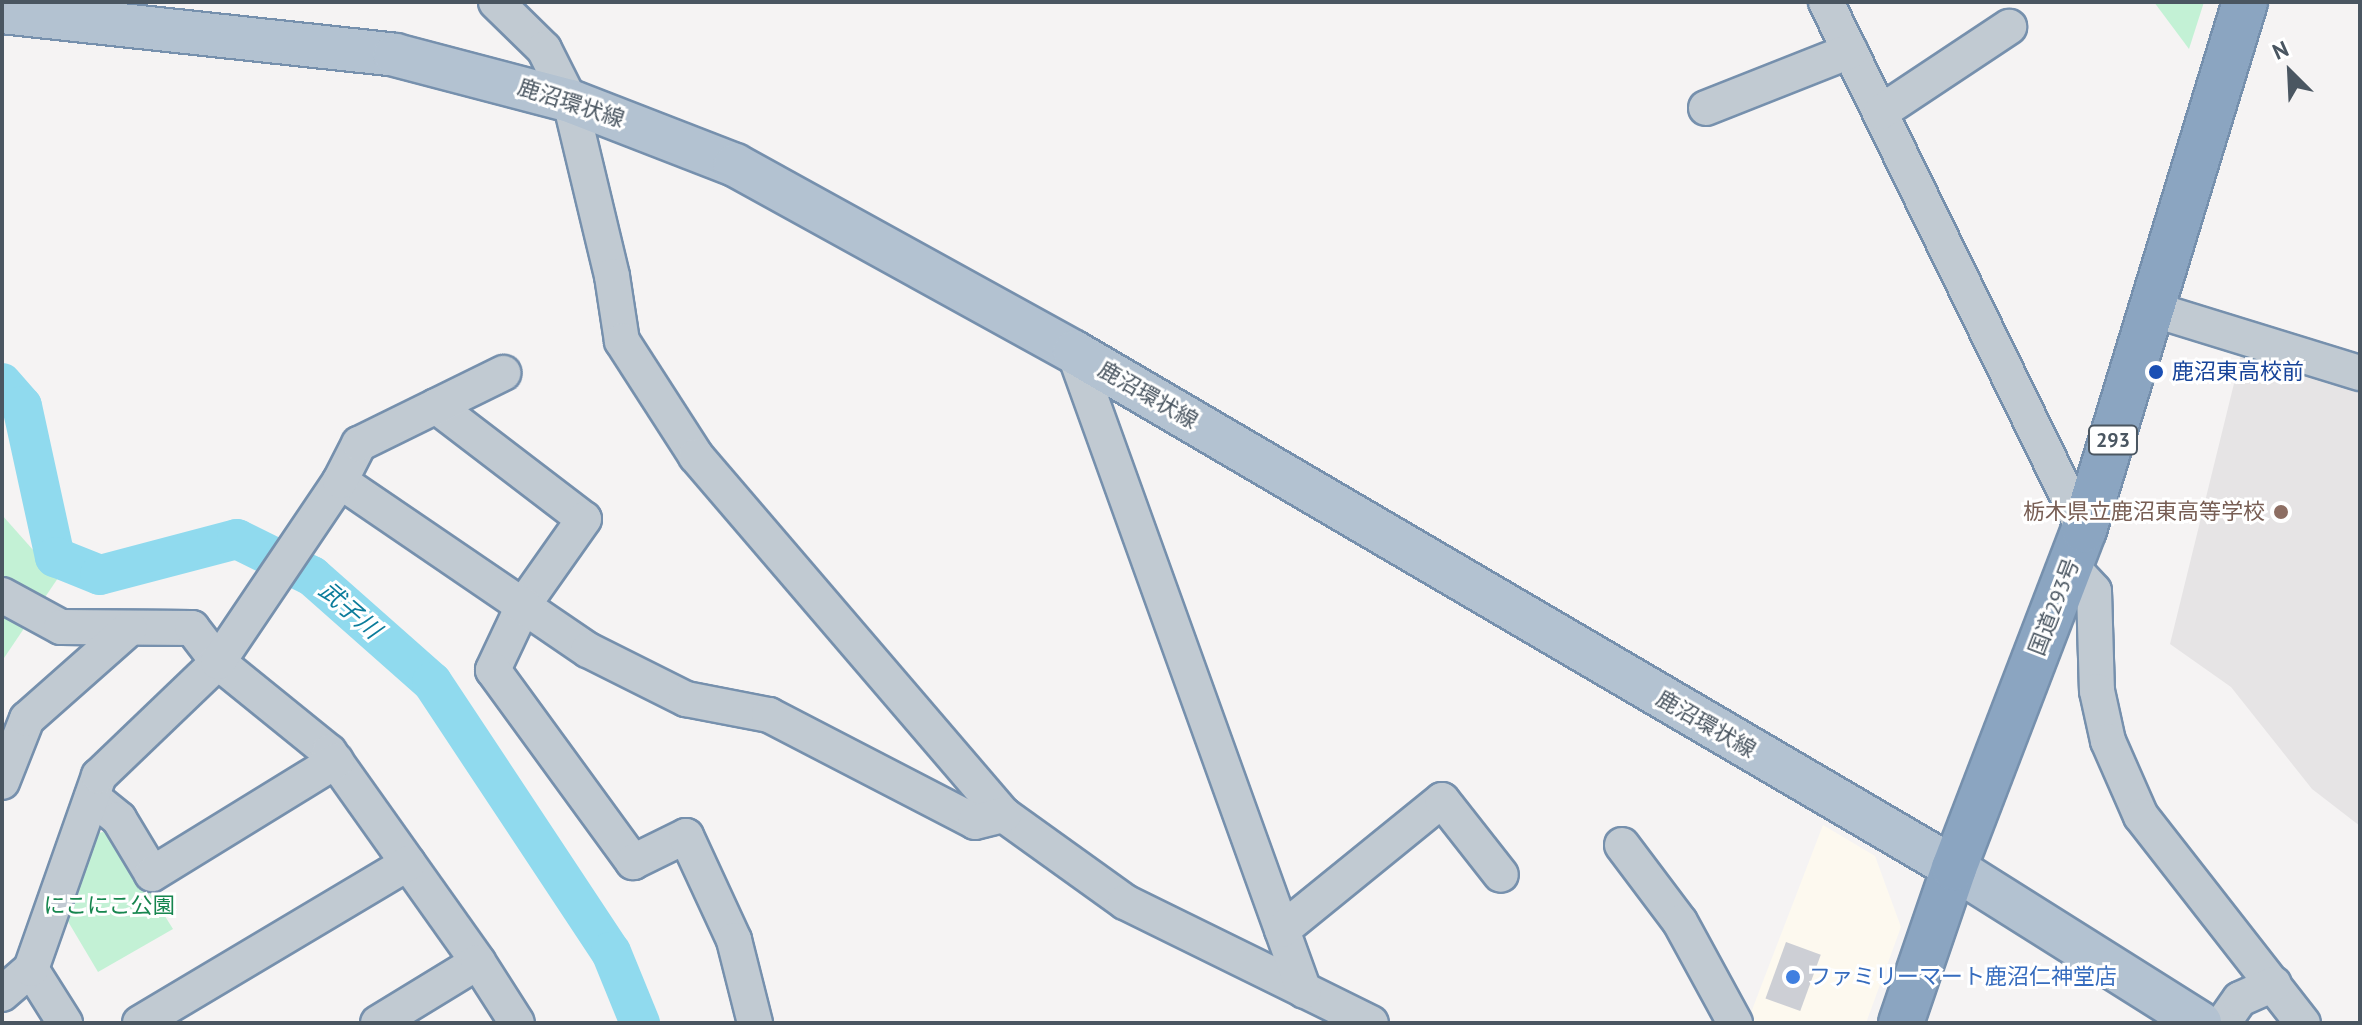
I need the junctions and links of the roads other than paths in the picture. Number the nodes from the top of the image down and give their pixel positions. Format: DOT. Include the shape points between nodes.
graph roads {
  1 [pos="496,2"];
  2 [pos="1826,2"];
  3 [pos="2245,2"];
  4 [pos="2,12"];
  5 [pos="112,13"];
  6 [pos="2009,27"];
  7 [pos="1850,51"];
  8 [pos="570,101"];
  9 [pos="1706,108"];
  10 [pos="1881,112"];
  11 [pos="2155,310"];
  12 [pos="1074,352"];
  13 [pos="503,373"];
  14 [pos="2360,373"];
  15 [pos="436,406"];
  16 [pos="340,481"];
  17 [pos="2077,547"];
  18 [pos="2,595"];
  19 [pos="524,604"];
  20 [pos="130,628"];
  21 [pos="218,662"];
  22 [pos="336,761"];
  23 [pos="2,782"];
  24 [pos="92,797"];
  25 [pos="1004,815"];
  26 [pos="1622,845"];
  27 [pos="408,863"];
  28 [pos="1954,868"];
  29 [pos="1501,875"];
  30 [pos="1282,930"];
  31 [pos="478,962"];
  32 [pos="31,969"];
  33 [pos="2274,984"];
  34 [pos="1304,991"];
  35 [pos="2,994"];
  36 [pos="1334,1015"];
  37 [pos="2200,1021"];
  38 [pos="65,1023"];
  39 [pos="140,1023"];
  40 [pos="378,1023"];
  41 [pos="517,1023"];
  42 [pos="755,1023"];
  43 [pos="1371,1023"];
  44 [pos="1735,1023"];
  45 [pos="1901,1023"];
  46 [pos="2303,1023"];
  1 -- 8 [label="street" via="544,49"];
  2 -- 7 [label="street"];
  3 -- 11 [label="highway, 国道293号 / 293"];
  4 -- 5 [label="main road, 鹿沼環状線"];
  5 -- 8 [label="main road, 鹿沼環状線" via="395,55"];
  6 -- 10 [label="street"];
  7 -- 9 [label="street"];
  7 -- 10 [label="street"];
  8 -- 12 [label="main road, 鹿沼環状線" via="735,165"];
  8 -- 25 [label="street" via="622,341 696,456"];
  10 -- 17 [label="street"];
  11 -- 14 [label="street"];
  11 -- 17 [label="highway, 国道293号 / 293"];
  12 -- 28 [label="main road, 鹿沼環状線"];
  12 -- 30 [label="street"];
  13 -- 15 [label="street"];
  15 -- 16 [label="street" via="359,444"];
  15 -- 19 [label="street" via="584,519"];
  16 -- 19 [label="street"];
  16 -- 21 [label="street"];
  17 -- 28 [label="highway, 国道293号 / 293"];
  17 -- 33 [label="street" via="2094,591 2100,704 2108,741 2141,816"];
  18 -- 20 [label="street" via="61,627"];
  19 -- 25 [label="street" via="588,650 686,699 769,715 975,822"];
  19 -- 42 [label="street" via="493,670 633,862 686,836 734,940"];
  20 -- 21 [label="street" via="192,628"];
  20 -- 23 [label="street" via="27,719"];
  21 -- 22 [label="street"];
  21 -- 24 [label="street" via="99,776"];
  22 -- 24 [label="street" via="152,874 119,819"];
  22 -- 27 [label="street"];
  24 -- 32 [label="street"];
  25 -- 34 [label="street" via="1125,902"];
  26 -- 44 [label="street" via="1680,922"];
  27 -- 31 [label="street"];
  27 -- 39 [label="street"];
  28 -- 37 [label="main road, 鹿沼環状線"];
  28 -- 45 [label="highway, 国道293号 / 293"];
  29 -- 30 [label="street" via="1442,800"];
  30 -- 34 [label="street"];
  31 -- 40 [label="street"];
  31 -- 41 [label="street"];
  32 -- 35 [label="street"];
  32 -- 38 [label="street"];
  33 -- 37 [label="street"];
  33 -- 46 [label="street"];
  34 -- 36 [label="street"];
  36 -- 43 [label="street"];
}
